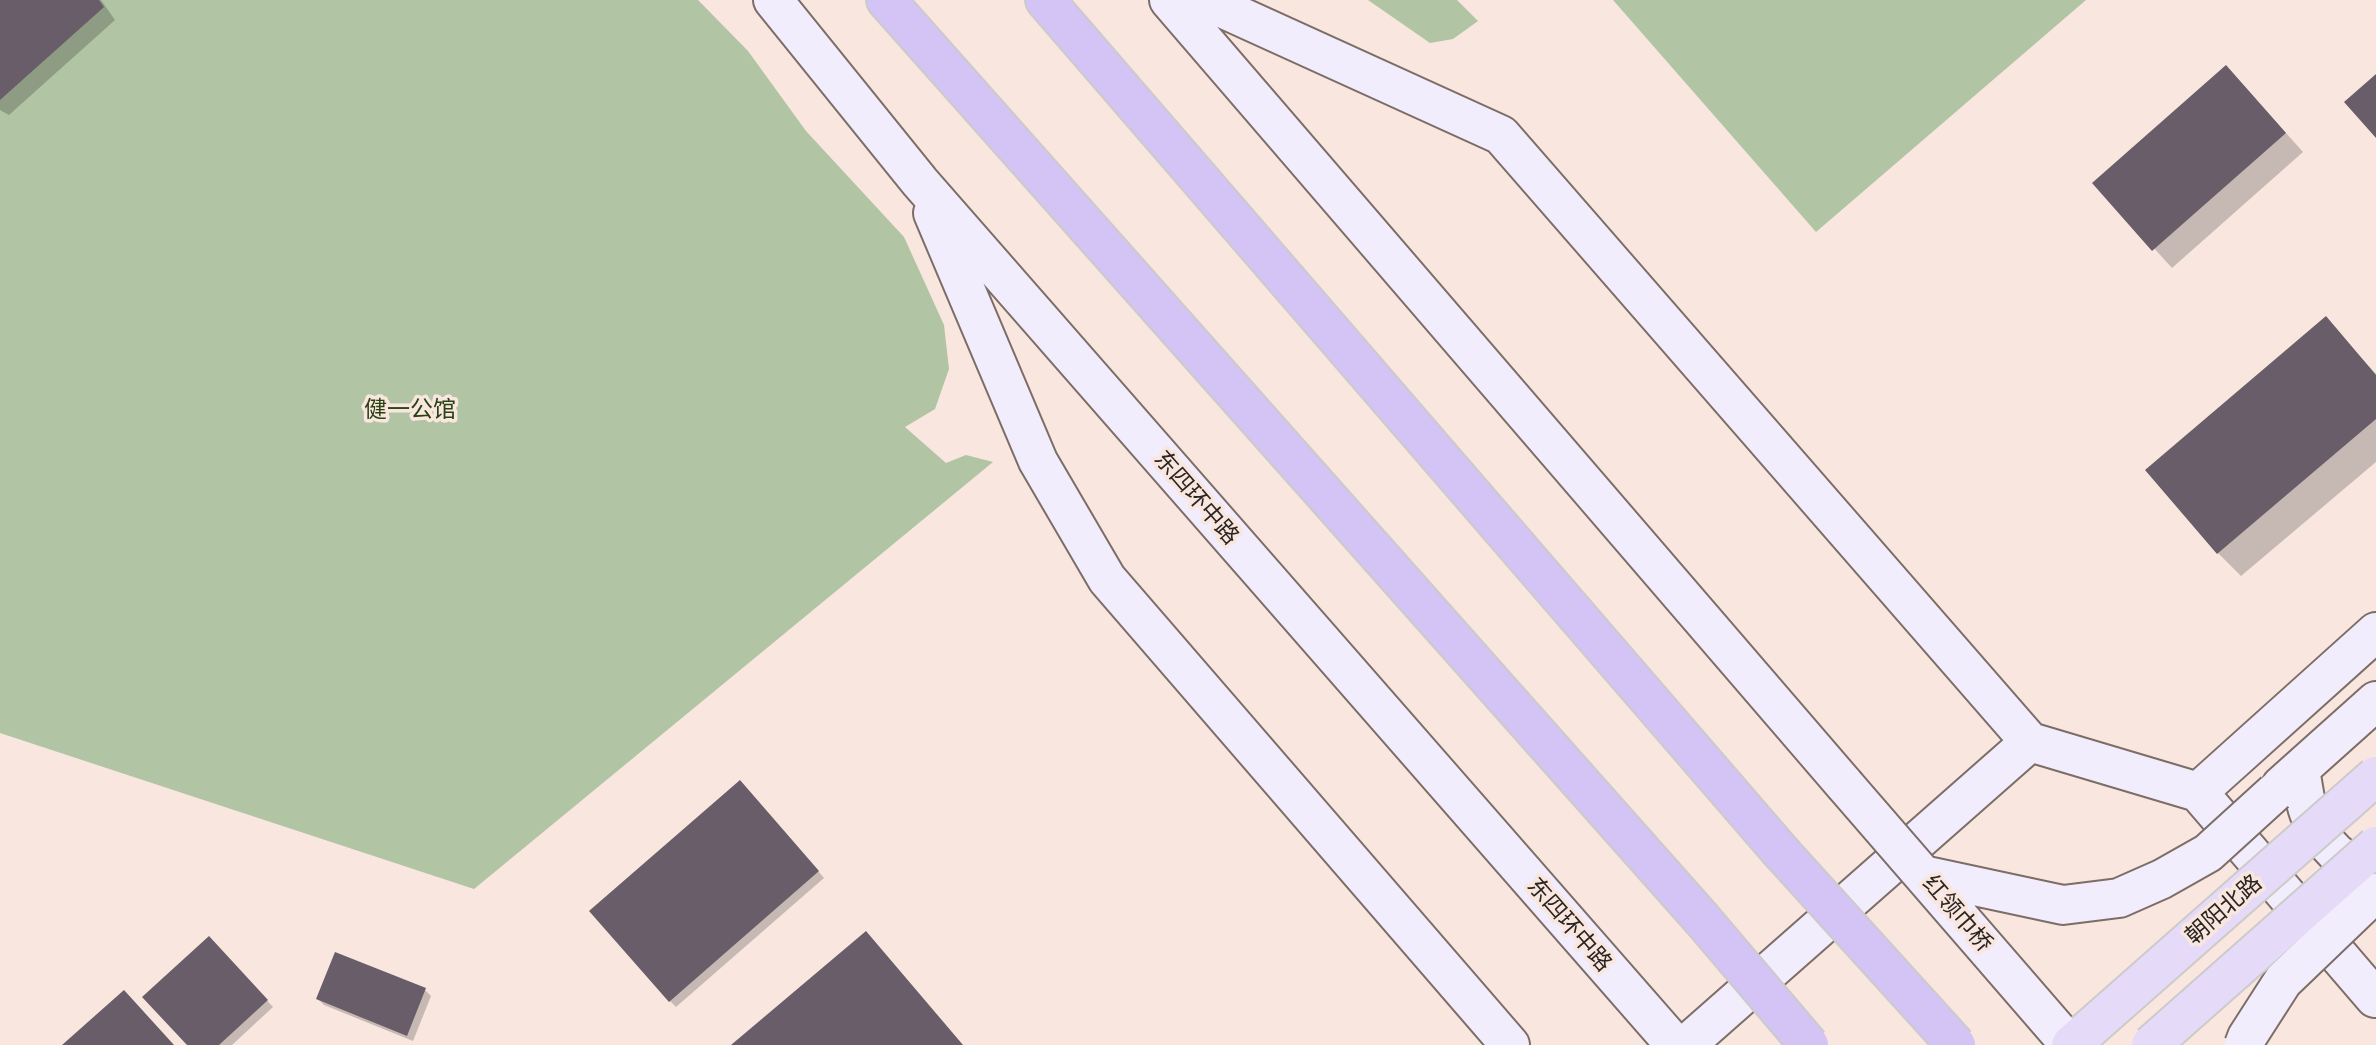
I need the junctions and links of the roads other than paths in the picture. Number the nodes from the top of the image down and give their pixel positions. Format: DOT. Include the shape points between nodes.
graph roads {
  1 [pos="773,0"];
  2 [pos="886,0"];
  3 [pos="1045,0"];
  4 [pos="1169,0"];
  5 [pos="1204,0"];
  6 [pos="920,182"];
  7 [pos="2376,632"];
  8 [pos="2376,701"];
  9 [pos="2030,742"];
  10 [pos="2376,776"];
  11 [pos="2287,781"];
  12 [pos="2198,792"];
  13 [pos="2376,846"];
  14 [pos="1923,875"];
  15 [pos="2376,885"];
  16 [pos="2376,1001"];
  17 [pos="1510,1045"];
  18 [pos="1675,1045"];
  19 [pos="1686,1045"];
  20 [pos="1809,1045"];
  21 [pos="1956,1045"];
  22 [pos="2071,1045"];
  23 [pos="2151,1045"];
  24 [pos="2244,1045"];
  1 -- 6 [label="street, 东四环中路"];
  2 -- 20 [label="highway, bridge"];
  3 -- 21 [label="highway, bridge" via="1781,852"];
  4 -- 14 [label="street, 红领巾桥, bridge"];
  5 -- 9 [label="street" via="1502,135"];
  6 -- 17 [label="street" via="1038,461 1107,579"];
  6 -- 18 [label="street, 东四环中路"];
  7 -- 12 [label="street"];
  8 -- 11 [label="street"];
  9 -- 12 [label="street"];
  9 -- 19 [label="street"];
  10 -- 22 [label="main road, 朝阳北路, bridge"];
  11 -- 14 [label="street, bridge" via="2208,853 2119,898 2063,905"];
  11 -- 15 [label="street" via="2332,852 2364,870"];
  12 -- 16 [label="street"];
  13 -- 23 [label="main road, bridge"];
  14 -- 22 [label="street, 红领巾桥, bridge"];
  15 -- 24 [label="street, bridge" via="2283,981"];
}
